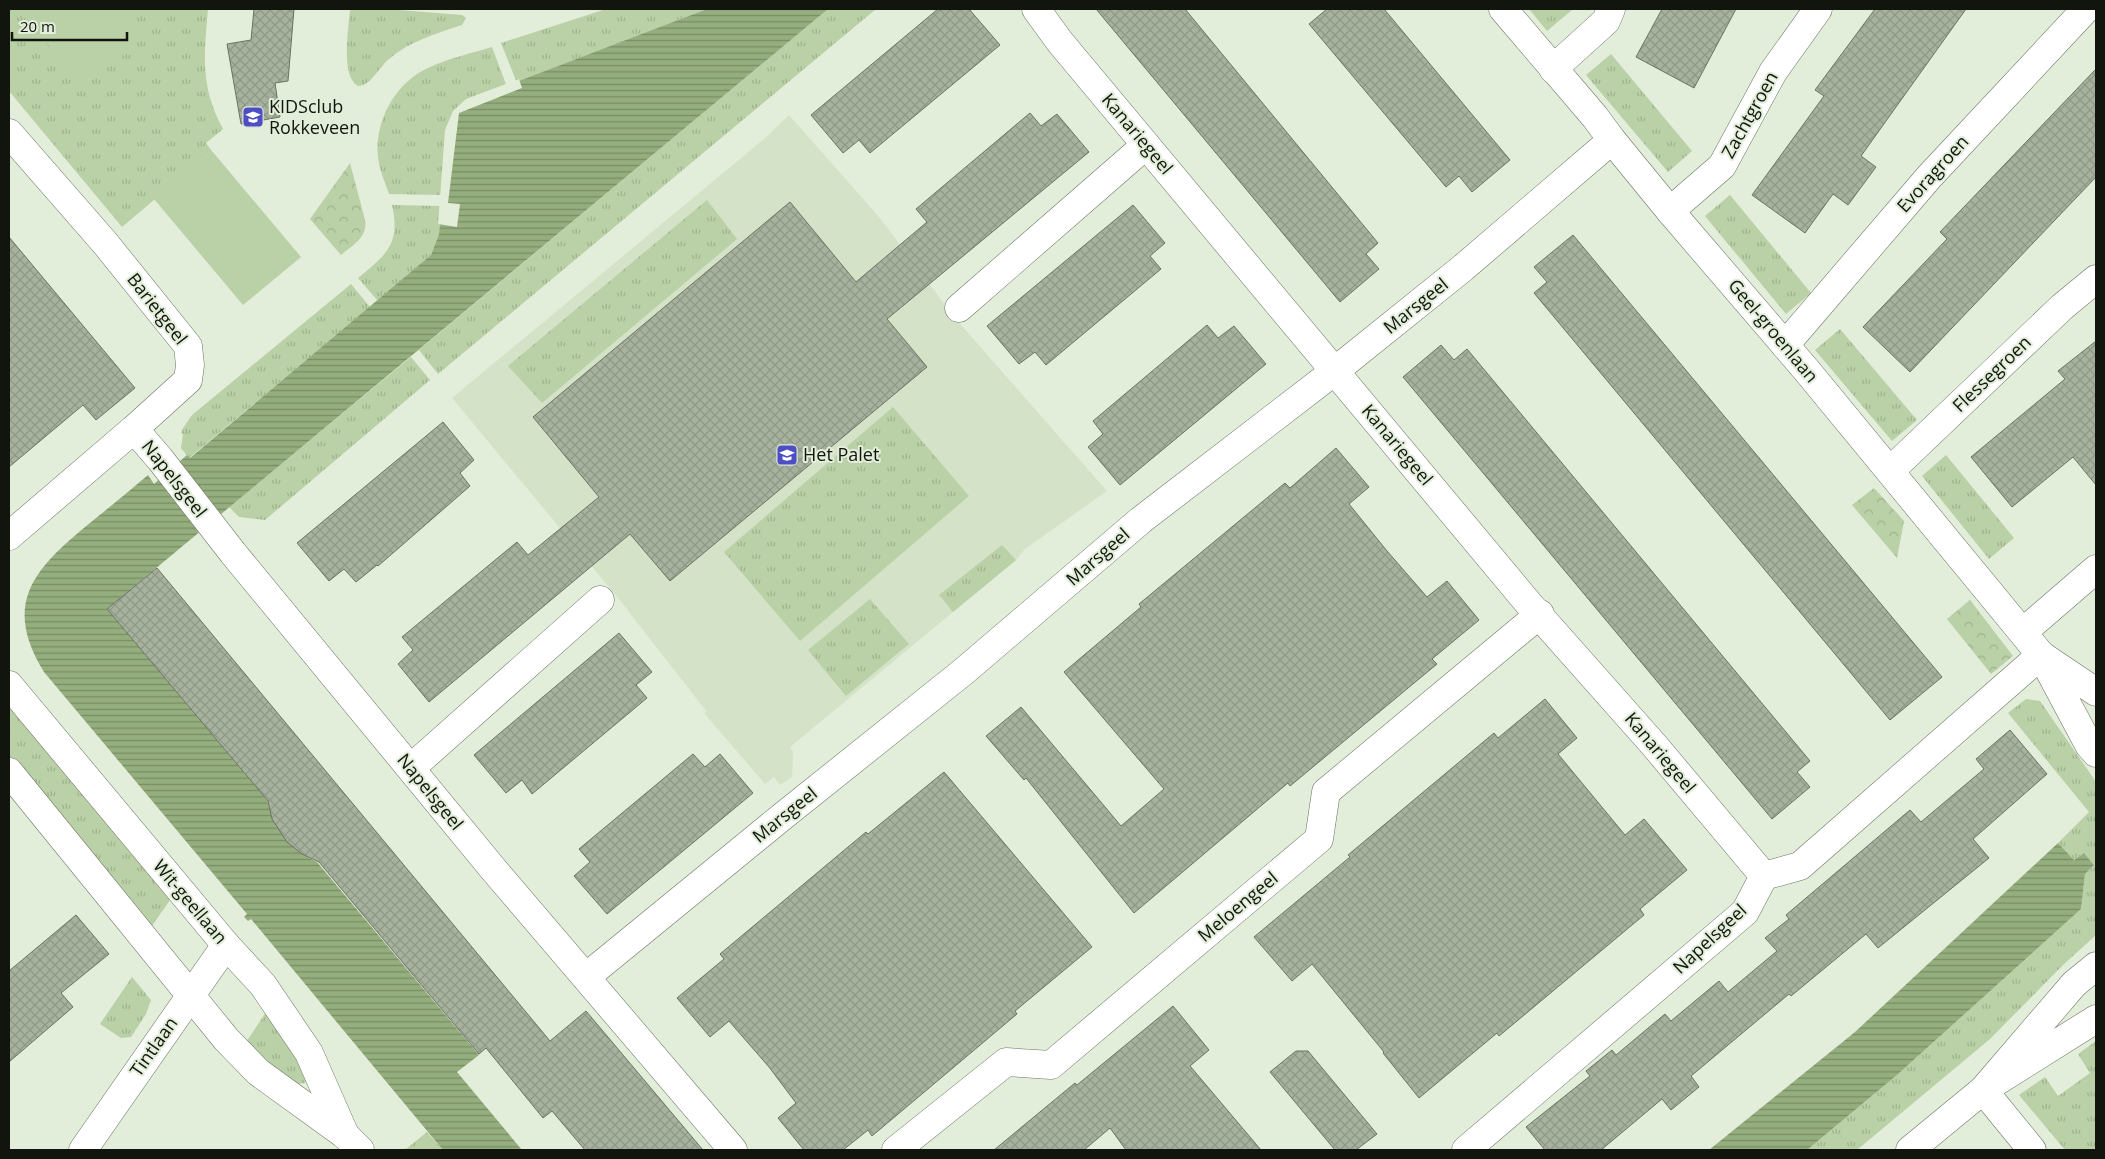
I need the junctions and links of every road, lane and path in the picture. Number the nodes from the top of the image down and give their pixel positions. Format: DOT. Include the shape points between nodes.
graph roads {
  1 [pos="1036,9"];
  2 [pos="1502,9"];
  3 [pos="1611,9"];
  4 [pos="1818,9"];
  5 [pos="2086,9"];
  6 [pos="1553,69"];
  7 [pos="9,133"];
  8 [pos="1612,140"];
  9 [pos="1146,145"];
  10 [pos="1670,211"];
  11 [pos="2096,279"];
  12 [pos="959,308"];
  13 [pos="1785,345"];
  14 [pos="1336,370"];
  15 [pos="134,429"];
  16 [pos="1890,471"];
  17 [pos="9,536"];
  18 [pos="2096,569"];
  19 [pos="600,600"];
  20 [pos="1540,614"];
  21 [pos="2023,632"];
  22 [pos="2041,655"];
  23 [pos="9,685"];
  24 [pos="2096,692"];
  25 [pos="2096,753"];
  26 [pos="411,768"];
  27 [pos="9,772"];
  28 [pos="1764,876"];
  29 [pos="226,945"];
  30 [pos="2096,966"];
  31 [pos="586,977"];
  32 [pos="190,996"];
  33 [pos="2096,1019"];
  34 [pos="1983,1090"];
  35 [pos="353,1143"];
  36 [pos="83,1150"];
  37 [pos="733,1150"];
  38 [pos="896,1150"];
  39 [pos="1466,1150"];
  40 [pos="1910,1150"];
  41 [pos="2032,1150"];
  1 -- 9 [label="street, Kanariegeel"];
  2 -- 6 [label="street, Geel-groenlaan"];
  3 -- 6 [label="street" via="1606,21"];
  4 -- 10 [label="street, Zachtgroen" via="1773,72 1722,166"];
  5 -- 13 [label="street, Evoragroen" via="1929,177"];
  6 -- 8 [label="street, Geel-groenlaan"];
  7 -- 15 [label="street, Barietgeel" via="105,243 188,346 188,380"];
  8 -- 10 [label="street, Geel-groenlaan"];
  8 -- 14 [label="street, Marsgeel" via="1471,261"];
  9 -- 12 [label="street"];
  9 -- 14 [label="street, Kanariegeel"];
  10 -- 13 [label="street, Geel-groenlaan"];
  11 -- 16 [label="street, Flessegroen" via="2062,307"];
  13 -- 16 [label="street, Geel-groenlaan"];
  14 -- 20 [label="street, Kanariegeel"];
  14 -- 31 [label="street, Marsgeel" via="1141,520 963,672"];
  15 -- 17 [label="street, Barietgeel"];
  15 -- 26 [label="street, Napelsgeel"];
  16 -- 21 [label="street, Geel-groenlaan"];
  18 -- 21 [label="street"];
  19 -- 26 [label="street"];
  20 -- 28 [label="street, Kanariegeel"];
  20 -- 38 [label="street, Meloengeel" via="1326,792 1319,839 1051,1065 1006,1062"];
  21 -- 22 [label="street, Geel-groenlaan"];
  22 -- 24 [label="street, Geel-groenlaan"];
  22 -- 25 [label="street, Geel-groenlaan"];
  22 -- 28 [label="street" via="1800,866"];
  23 -- 29 [label="street, Wit-geellaan"];
  26 -- 31 [label="street, Napelsgeel"];
  27 -- 32 [label="street, Wit-geellaan"];
  28 -- 39 [label="street, Napelsgeel" via="1745,912"];
  29 -- 32 [label="street, Tintlaan"];
  29 -- 35 [label="street, Wit-geellaan" via="263,985 309,1053"];
  30 -- 34 [label="street" via="2074,984"];
  31 -- 37 [label="street, Napelsgeel"];
  32 -- 35 [label="street, Wit-geellaan" via="258,1072"];
  32 -- 36 [label="street, Tintlaan"];
  33 -- 34 [label="street"];
  34 -- 40 [label="street"];
  34 -- 41 [label="street"];
}
